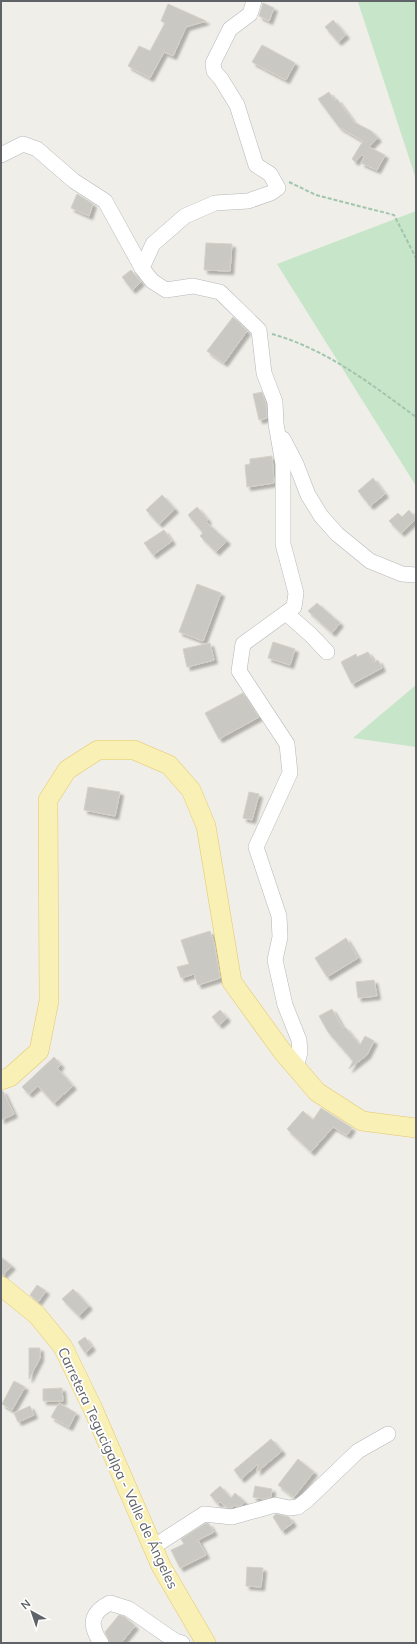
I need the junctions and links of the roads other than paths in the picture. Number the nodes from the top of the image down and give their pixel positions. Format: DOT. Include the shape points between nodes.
graph roads {
  1 [pos="254,1"];
  2 [pos="1,155"];
  3 [pos="142,268"];
  4 [pos="276,424"];
  5 [pos="416,575"];
  6 [pos="286,613"];
  7 [pos="327,652"];
  8 [pos="296,1067"];
  9 [pos="1,1080"];
  10 [pos="416,1128"];
  11 [pos="1,1286"];
  12 [pos="388,1434"];
  13 [pos="153,1547"];
  14 [pos="101,1643"];
  15 [pos="182,1643"];
  16 [pos="206,1643"];
  1 -- 3 [label="street" via="250,14 230,29 213,63 214,72 237,105 256,165 270,174 278,188 272,193 248,201 215,203 185,216 153,244"];
  2 -- 3 [label="street" via="23,144 37,149 74,181 105,201"];
  3 -- 4 [label="street" via="152,282 166,290 193,286 220,292 259,330 264,373 275,402"];
  4 -- 5 [label="street" via="308,495 321,516 337,534 370,562 402,574"];
  4 -- 6 [label="street" via="283,464 283,544 296,593 294,607"];
  6 -- 7 [label="street"];
  6 -- 8 [label="street" via="243,644 239,671 287,744 290,773 256,847 279,916 280,937 275,960 285,1005 299,1040 300,1052"];
  8 -- 9 [label="main road" via="232,982 206,826 191,790 169,765 134,750 98,750 67,770 48,800 49,1001 39,1051 10,1077"];
  8 -- 10 [label="main road" via="317,1092 362,1121"];
  11 -- 13 [label="main road, Carretera Tegucigalpa - Valle de Ángeles" via="37,1315 63,1347"];
  12 -- 13 [label="street" via="358,1451 298,1506 289,1508 275,1505 232,1517 204,1514"];
  13 -- 16 [label="main road, Carretera Tegucigalpa - Valle de Ángeles" via="161,1566"];
  14 -- 15 [label="street" via="95,1633 93,1620 99,1608 110,1603 129,1609 175,1641"];
}
